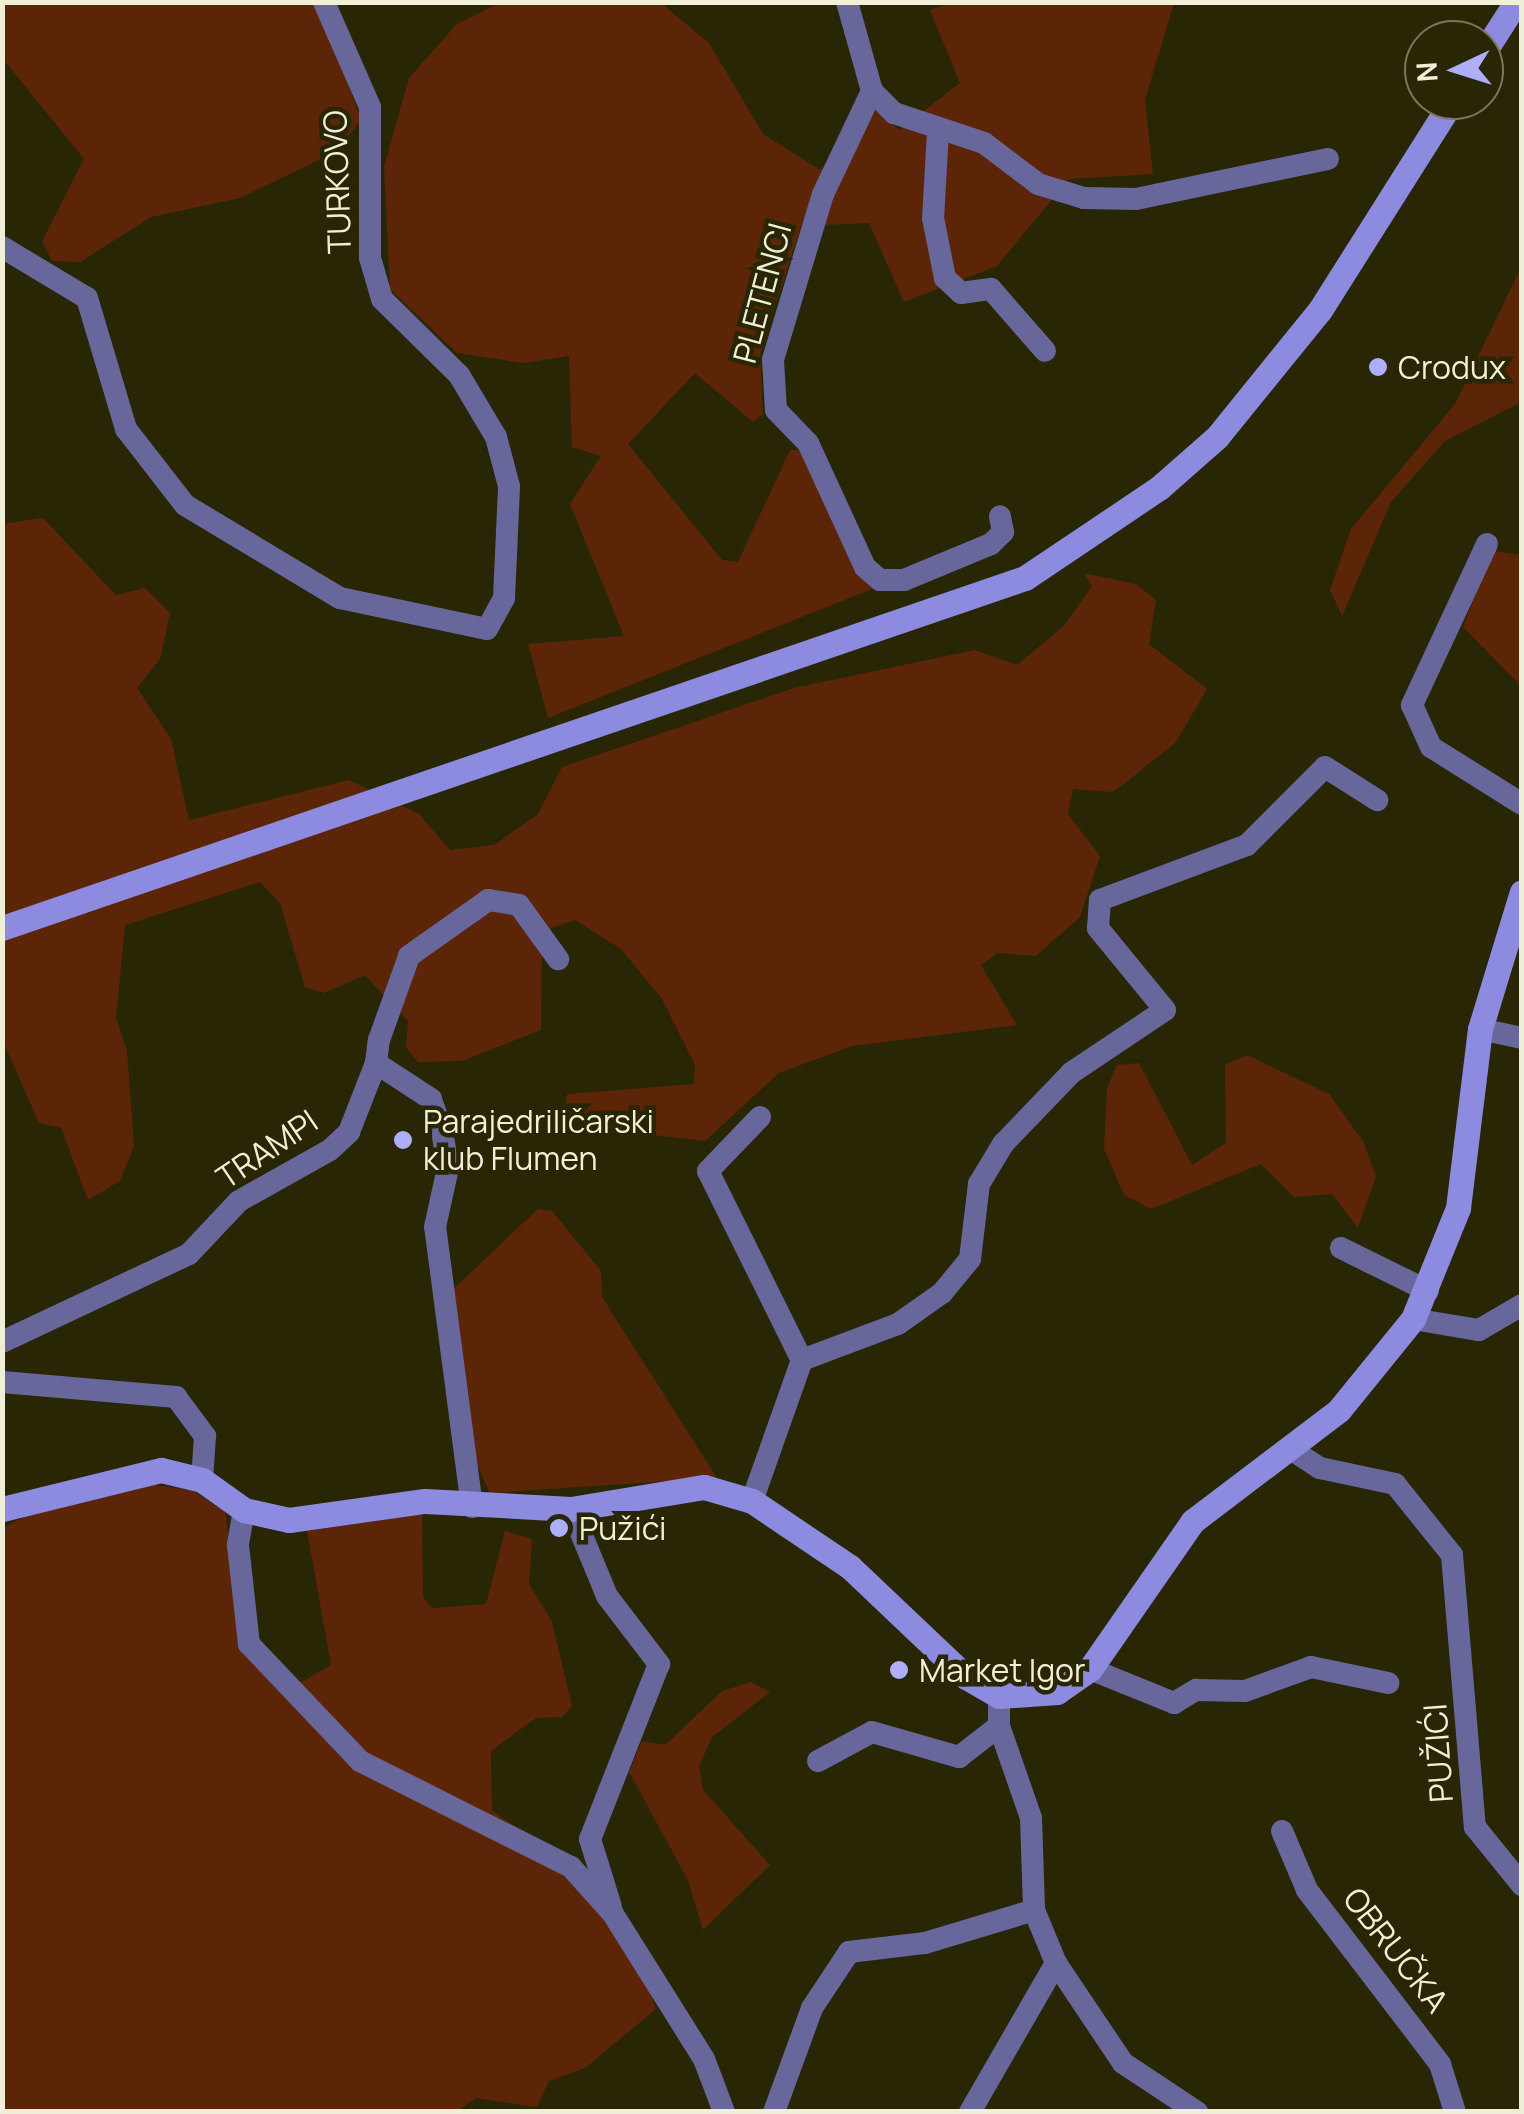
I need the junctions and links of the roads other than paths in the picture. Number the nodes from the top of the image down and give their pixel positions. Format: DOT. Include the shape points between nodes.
graph roads {
  1 [pos="324,2"];
  2 [pos="847,2"];
  3 [pos="872,91"];
  4 [pos="1440,120"];
  5 [pos="938,132"];
  6 [pos="1328,160"];
  7 [pos="2,246"];
  8 [pos="1046,351"];
  9 [pos="1000,516"];
  10 [pos="1487,544"];
  11 [pos="1377,800"];
  12 [pos="1522,804"];
  13 [pos="1522,892"];
  14 [pos="2,928"];
  15 [pos="558,959"];
  16 [pos="1480,1029"];
  17 [pos="1522,1038"];
  18 [pos="376,1063"];
  19 [pos="760,1117"];
  20 [pos="1341,1248"];
  21 [pos="1428,1291"];
  22 [pos="1522,1305"];
  23 [pos="1413,1319"];
  24 [pos="2,1342"];
  25 [pos="802,1360"];
  26 [pos="2,1382"];
  27 [pos="1289,1448"];
  28 [pos="202,1480"];
  29 [pos="752,1502"];
  30 [pos="472,1507"];
  31 [pos="2,1509"];
  32 [pos="571,1509"];
  33 [pos="244,1510"];
  34 [pos="1090,1669"];
  35 [pos="1388,1684"];
  36 [pos="999,1696"];
  37 [pos="998,1726"];
  38 [pos="818,1761"];
  39 [pos="1282,1831"];
  40 [pos="1522,1885"];
  41 [pos="1034,1910"];
  42 [pos="613,1914"];
  43 [pos="1056,1963"];
  44 [pos="1154,2087"];
  45 [pos="724,2112"];
  46 [pos="774,2112"];
  47 [pos="970,2112"];
  48 [pos="1148,2112"];
  49 [pos="1197,2112"];
  50 [pos="1455,2112"];
  1 -- 7 [label="street, TURKOVO" via="365,87 370,258 382,299 459,376 496,438 508,486 504,598 487,630 472,633 340,598 185,504 126,429 87,298"];
  2 -- 3 [label="street"];
  3 -- 5 [label="street"];
  3 -- 9 [label="street, PLETENCI" via="823,194 773,360 776,410 808,442 864,567 880,580 904,580 991,544 1003,532"];
  4 -- 14 [label="street" via="1266,380 1218,436 1094,536 1025,578"];
  5 -- 6 [label="street" via="984,143 1038,184 1084,198 1136,199"];
  5 -- 8 [label="street" via="933,218 945,278 961,293 991,289"];
  10 -- 12 [label="street" via="1412,705 1430,747"];
  11 -- 25 [label="street" via="1325,767 1246,845 1100,900 1098,928 1165,1010 1071,1072 1003,1144 979,1184 970,1258 942,1293 898,1324"];
  13 -- 16 [label="street"];
  15 -- 18 [label="street, TRAMPI" via="519,905 488,900 409,956"];
  16 -- 17 [label="street"];
  16 -- 21 [label="street" via="1458,1208"];
  18 -- 24 [label="street, TRAMPI" via="350,1132 330,1150 239,1201 189,1254"];
  18 -- 30 [label="street" via="430,1100 442,1130 448,1168 434,1227"];
  19 -- 25 [label="street" via="708,1171"];
  20 -- 21 [label="street"];
  21 -- 23 [label="street"];
  22 -- 23 [label="street" via="1479,1330"];
  23 -- 27 [label="street" via="1362,1386"];
  25 -- 29 [label="street"];
  26 -- 28 [label="street" via="176,1397 205,1436"];
  27 -- 34 [label="street" via="1194,1521"];
  27 -- 40 [label="street, PUŽIĆI" via="1320,1468 1395,1484 1452,1555 1475,1827"];
  28 -- 31 [label="street" via="138,1472"];
  28 -- 33 [label="street"];
  29 -- 32 [label="street" via="704,1487"];
  29 -- 36 [label="street" via="850,1567 966,1677"];
  30 -- 32 [label="street"];
  30 -- 33 [label="street" via="375,1504 289,1520"];
  32 -- 42 [label="street" via="607,1596 660,1664 590,1839"];
  33 -- 42 [label="street" via="238,1545 250,1644 283,1685 360,1761 530,1839"];
  34 -- 35 [label="street, PUŽIĆI" via="1174,1703 1196,1690 1245,1691 1310,1667"];
  34 -- 36 [label="street" via="1058,1692"];
  36 -- 37 [label="street"];
  37 -- 38 [label="street" via="959,1757 872,1732"];
  37 -- 41 [label="street" via="1031,1818"];
  39 -- 50 [label="street, OBRUČKA" via="1307,1890 1440,2064"];
  41 -- 43 [label="street"];
  41 -- 46 [label="street" via="926,1942 849,1952 812,2008"];
  42 -- 45 [label="street" via="704,2059"];
  43 -- 44 [label="street" via="1123,2063"];
  43 -- 47 [label="street"];
  44 -- 48 [label="street"];
  44 -- 49 [label="street"];
}
